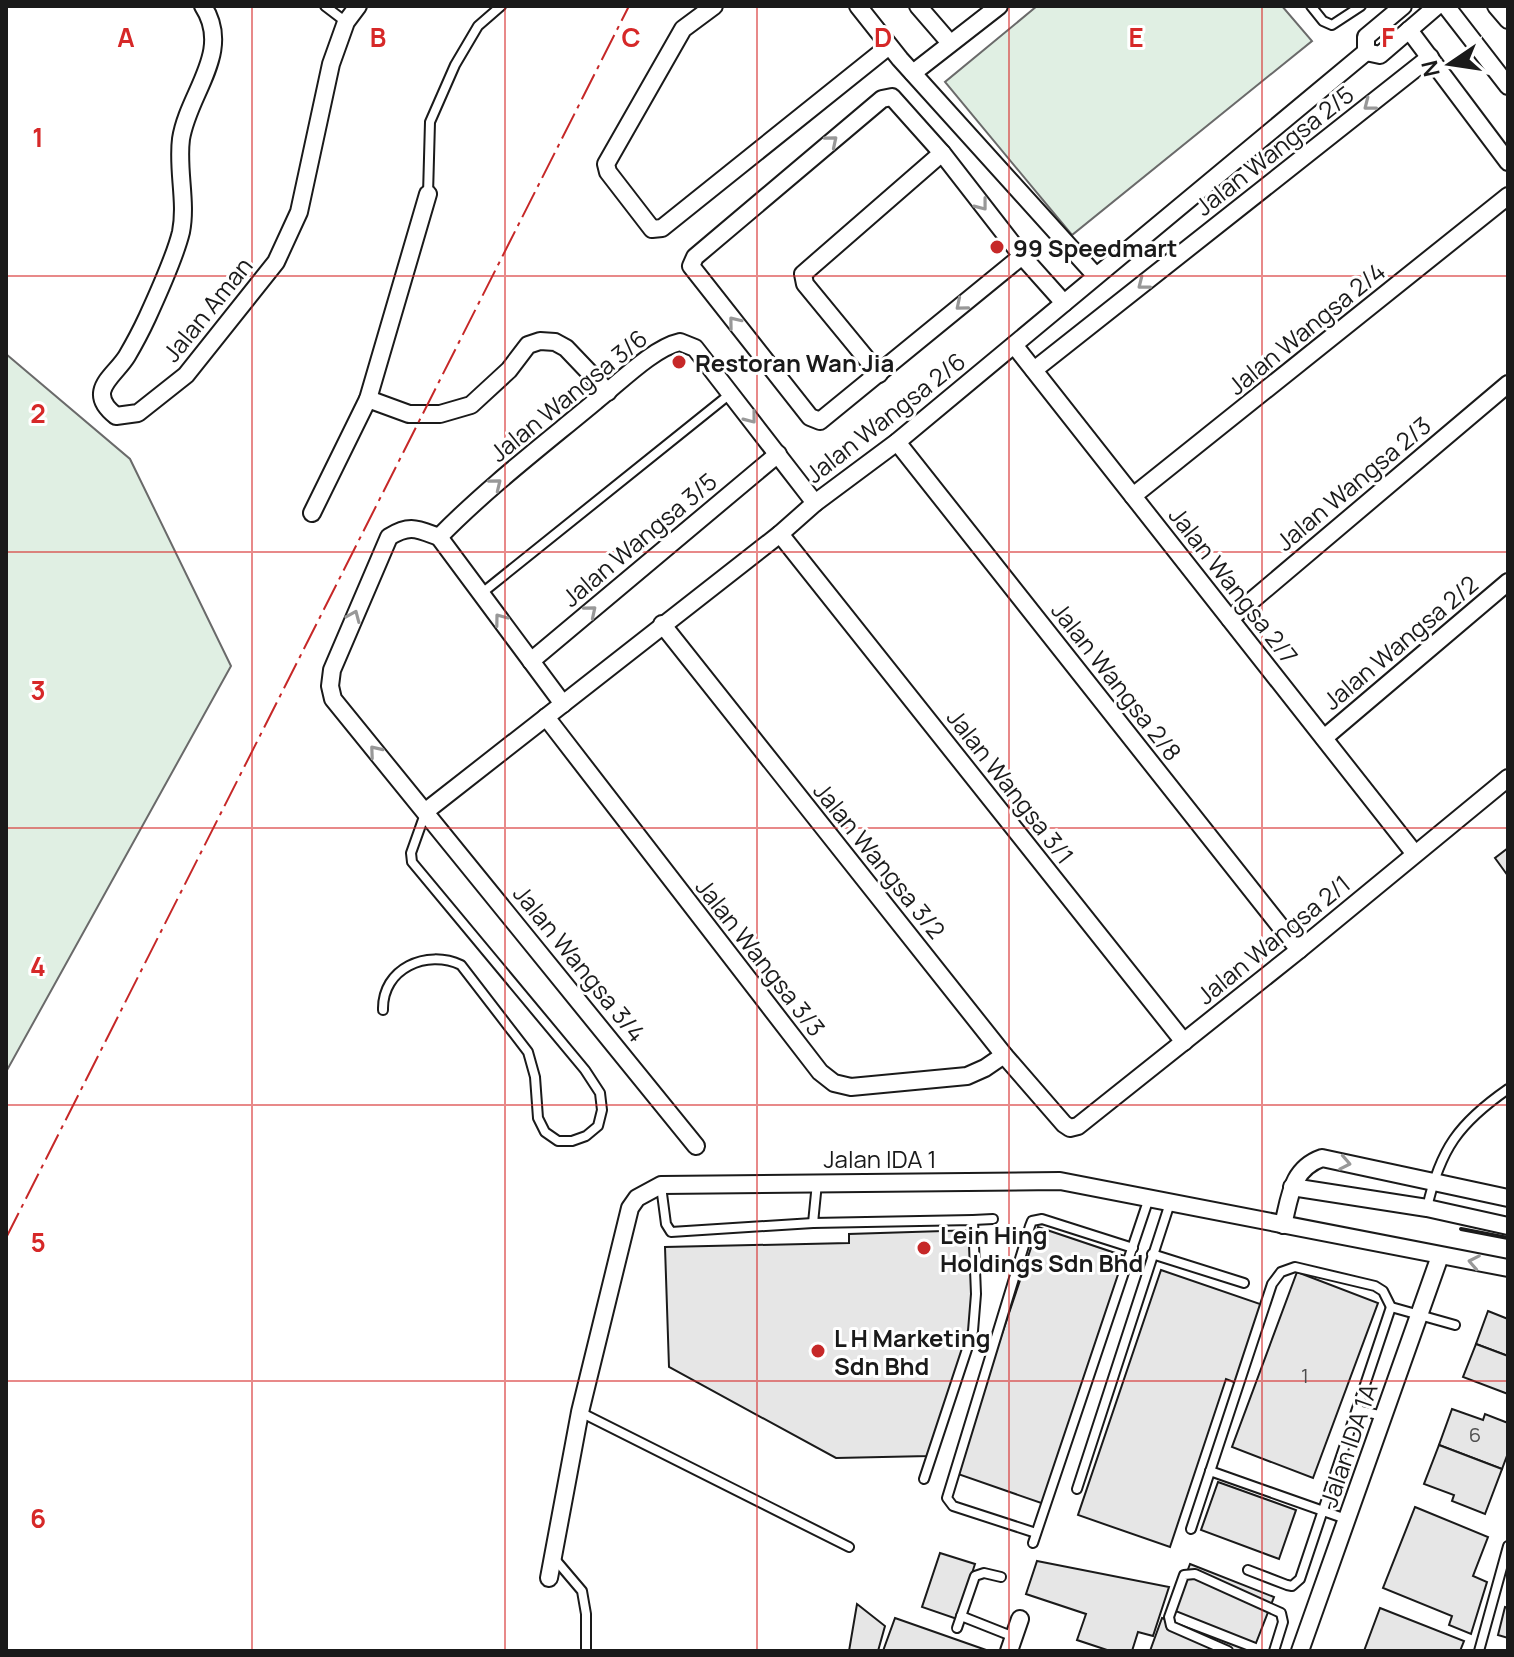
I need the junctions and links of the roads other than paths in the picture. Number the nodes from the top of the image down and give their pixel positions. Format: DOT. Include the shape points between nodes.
graph roads {
  1 [pos="203,6"];
  2 [pos="325,6"];
  3 [pos="358,6"];
  4 [pos="501,6"];
  5 [pos="714,6"];
  6 [pos="858,6"];
  7 [pos="918,6"];
  8 [pos="999,6"];
  9 [pos="1311,6"];
  10 [pos="1361,6"];
  11 [pos="1403,6"];
  12 [pos="1437,6"];
  13 [pos="1446,6"];
  14 [pos="1496,6"];
  15 [pos="1508,20"];
  16 [pos="346,22"];
  17 [pos="1409,30"];
  18 [pos="950,43"];
  19 [pos="889,46"];
  20 [pos="1366,52"];
  21 [pos="1430,57"];
  22 [pos="913,73"];
  23 [pos="1508,86"];
  24 [pos="942,153"];
  25 [pos="1508,162"];
  26 [pos="428,194"];
  27 [pos="1508,196"];
  28 [pos="1022,256"];
  29 [pos="1096,276"];
  30 [pos="1064,303"];
  31 [pos="1014,345"];
  32 [pos="1034,370"];
  33 [pos="879,374"];
  34 [pos="1508,384"];
  35 [pos="608,392"];
  36 [pos="731,394"];
  37 [pos="368,399"];
  38 [pos="897,442"];
  39 [pos="778,454"];
  40 [pos="1133,496"];
  41 [pos="815,503"];
  42 [pos="312,513"];
  43 [pos="780,534"];
  44 [pos="439,537"];
  45 [pos="1508,582"];
  46 [pos="481,594"];
  47 [pos="1230,619"];
  48 [pos="662,624"];
  49 [pos="531,661"];
  50 [pos="563,704"];
  51 [pos="546,717"];
  52 [pos="1324,738"];
  53 [pos="1508,778"];
  54 [pos="426,811"];
  55 [pos="1415,854"];
  56 [pos="1299,950"];
  57 [pos="383,1010"];
  58 [pos="1184,1042"];
  59 [pos="1004,1055"];
  60 [pos="1508,1089"];
  61 [pos="1064,1124"];
  62 [pos="696,1146"];
  63 [pos="1433,1180"];
  64 [pos="817,1182"];
  65 [pos="661,1185"];
  66 [pos="1292,1187"];
  67 [pos="1149,1198"];
  68 [pos="1508,1198"];
  69 [pos="1170,1203"];
  70 [pos="1427,1208"];
  71 [pos="993,1219"];
  72 [pos="973,1220"];
  73 [pos="813,1223"];
  74 [pos="1283,1225"];
  75 [pos="1508,1226"];
  76 [pos="1133,1248"];
  77 [pos="1152,1254"];
  78 [pos="1440,1256"];
  79 [pos="1508,1268"];
  80 [pos="1244,1283"];
  81 [pos="1391,1307"];
  82 [pos="1419,1315"];
  83 [pos="1455,1325"];
  84 [pos="1357,1410"];
  85 [pos="580,1412"];
  86 [pos="1383,1416"];
  87 [pos="1210,1471"];
  88 [pos="924,1479"];
  89 [pos="1077,1489"];
  90 [pos="1321,1510"];
  91 [pos="1347,1520"];
  92 [pos="1191,1529"];
  93 [pos="1036,1533"];
  94 [pos="1033,1543"];
  95 [pos="1508,1546"];
  96 [pos="849,1547"];
  97 [pos="553,1557"];
  98 [pos="1248,1570"];
  99 [pos="1001,1577"];
  100 [pos="549,1578"];
  101 [pos="961,1616"];
  102 [pos="1020,1619"];
  103 [pos="957,1628"];
  104 [pos="1012,1644"];
  105 [pos="1482,1650"];
  106 [pos="586,1651"];
  107 [pos="1228,1651"];
  108 [pos="1274,1651"];
  109 [pos="1300,1651"];
  1 -- 16 [label="street, Jalan Aman" via="214,31 214,49 181,138 181,230 147,319 103,388 108,410 116,416 138,413 186,375 276,262 299,212 331,64"];
  2 -- 16 [label="lane"];
  3 -- 16 [label="street, Jalan Aman"];
  4 -- 26 [label="lane" via="478,26 430,122"];
  5 -- 19 [label="street" via="683,29 606,164 652,229 662,228"];
  6 -- 19 [label="street"];
  7 -- 18 [label="street"];
  8 -- 18 [label="street"];
  9 -- 10 [label="lane" via="1332,25"];
  11 -- 20 [label="street, Jalan Wangsa 2/6" via="1366,37"];
  12 -- 17 [label="street, Jalan Wangsa 2/6"];
  13 -- 23 [label="street"];
  14 -- 15 [label="street"];
  17 -- 20 [label="street, Jalan Wangsa 2/6" via="1380,55"];
  17 -- 21 [label="street"];
  18 -- 22 [label="street"];
  19 -- 22 [label="street"];
  20 -- 29 [label="street, Jalan Wangsa 2/6"];
  21 -- 25 [label="street"];
  21 -- 32 [label="street, Jalan Wangsa 2/5, one-way"];
  22 -- 29 [label="street"];
  24 -- 28 [label="street, one-way"];
  24 -- 33 [label="street" via="803,274 805,284"];
  33 -- 24 [label="street, one-way" via="824,419 814,420 693,271 692,261 887,97 896,100"];
  26 -- 37 [label="street"];
  27 -- 40 [label="street, Jalan Wangsa 2/4"];
  28 -- 30 [label="street"];
  28 -- 33 [label="street, one-way"];
  29 -- 30 [label="street, Jalan Wangsa 2/6"];
  30 -- 31 [label="street, Jalan Wangsa 2/6"];
  31 -- 32 [label="street, Jalan Wangsa 2/7"];
  31 -- 38 [label="street, Jalan Wangsa 2/6"];
  32 -- 40 [label="street, Jalan Wangsa 2/7"];
  34 -- 47 [label="street, Jalan Wangsa 2/3"];
  35 -- 36 [label="street, Jalan Wangsa 3/6" via="664,347 680,342 695,348"];
  35 -- 37 [label="street" via="566,348 540,341 528,345 471,405 424,415"];
  44 -- 35 [label="street, Jalan Wangsa 3/6, one-way"];
  36 -- 39 [label="street, Jalan Wangsa 3/6, one-way"];
  36 -- 46 [label="lane"];
  37 -- 42 [label="street"];
  38 -- 41 [label="street, Jalan Wangsa 2/6"];
  38 -- 56 [label="street, Jalan Wangsa 2/8"];
  39 -- 41 [label="street, Jalan Wangsa 3/6"];
  49 -- 39 [label="street, Jalan Wangsa 3/5, one-way"];
  40 -- 47 [label="street, Jalan Wangsa 2/7"];
  41 -- 43 [label="street, Jalan Wangsa 2/6"];
  43 -- 48 [label="street, Jalan Wangsa 2/6"];
  43 -- 58 [label="street, Jalan Wangsa 3/1"];
  44 -- 46 [label="street"];
  54 -- 44 [label="street, Jalan Wangsa 3/4, one-way" via="345,715 330,686 337,656 389,537 416,528"];
  45 -- 52 [label="street, Jalan Wangsa 2/2"];
  49 -- 46 [label="street, one-way"];
  47 -- 52 [label="street, Jalan Wangsa 2/7"];
  48 -- 50 [label="street, Jalan Wangsa 2/6"];
  48 -- 59 [label="street, Jalan Wangsa 3/2"];
  49 -- 50 [label="street"];
  50 -- 51 [label="street, Jalan Wangsa 2/6"];
  51 -- 54 [label="street, Jalan Wangsa 2/6"];
  51 -- 59 [label="street, Jalan Wangsa 3/3" via="820,1072 834,1083 851,1087 967,1076"];
  52 -- 55 [label="street, Jalan Wangsa 2/7"];
  53 -- 55 [label="street, Jalan Wangsa 2/1"];
  54 -- 57 [label="lane" via="411,859 585,1070 600,1093 598,1126 572,1141 558,1141 545,1132 528,1052 461,965 431,958 404,968 386,987"];
  54 -- 62 [label="street, Jalan Wangsa 3/4"];
  55 -- 56 [label="street, Jalan Wangsa 2/1"];
  56 -- 58 [label="street, Jalan Wangsa 2/1"];
  58 -- 61 [label="street, Jalan Wangsa 2/1" via="1078,1126"];
  59 -- 61 [label="street, Jalan Wangsa 3/2"];
  60 -- 63 [label="lane" via="1460,1128"];
  66 -- 63 [label="street, one-way" via="1301,1170 1322,1158"];
  63 -- 68 [label="street"];
  63 -- 70 [label="lane"];
  64 -- 65 [label="street, Jalan IDA 1"];
  64 -- 67 [label="street, Jalan IDA 1" via="1060,1181"];
  64 -- 73 [label="lane"];
  65 -- 73 [label="lane" via="671,1232"];
  65 -- 85 [label="street" via="630,1208"];
  66 -- 70 [label="street"];
  66 -- 74 [label="street"];
  67 -- 69 [label="street, Jalan IDA 1"];
  67 -- 76 [label="lane"];
  69 -- 74 [label="street, Jalan IDA 1"];
  69 -- 77 [label="lane"];
  70 -- 75 [label="street"];
  71 -- 72 [label="lane"];
  72 -- 73 [label="lane"];
  72 -- 88 [label="lane" via="973,1331"];
  74 -- 78 [label="street, Jalan IDA 1"];
  76 -- 93 [label="lane"];
  76 -- 93 [label="lane" via="1042,1219 1030,1226 947,1498 953,1506"];
  77 -- 80 [label="lane"];
  77 -- 89 [label="lane"];
  79 -- 78 [label="street, Jalan IDA 1, one-way"];
  78 -- 82 [label="street, Jalan IDA 1A"];
  81 -- 82 [label="lane"];
  81 -- 84 [label="lane"];
  81 -- 87 [label="lane" via="1375,1286 1295,1267 1281,1272 1272,1284"];
  82 -- 83 [label="lane"];
  82 -- 86 [label="street, Jalan IDA 1A"];
  84 -- 86 [label="lane"];
  84 -- 90 [label="lane"];
  85 -- 96 [label="lane"];
  85 -- 97 [label="street"];
  86 -- 91 [label="street, Jalan IDA 1A"];
  87 -- 90 [label="lane"];
  87 -- 92 [label="lane"];
  90 -- 91 [label="lane"];
  90 -- 98 [label="lane" via="1297,1583 1287,1585"];
  91 -- 109 [label="street, Jalan IDA 1A"];
  93 -- 94 [label="lane"];
  95 -- 105 [label="lane"];
  97 -- 100 [label="street"];
  97 -- 106 [label="lane" via="582,1591"];
  99 -- 101 [label="lane" via="975,1576"];
  101 -- 103 [label="lane"];
  101 -- 104 [label="lane"];
  102 -- 104 [label="street"];
  107 -- 108 [label="lane" via="1171,1626 1169,1617 1184,1575 1195,1574 1281,1613"];
}
